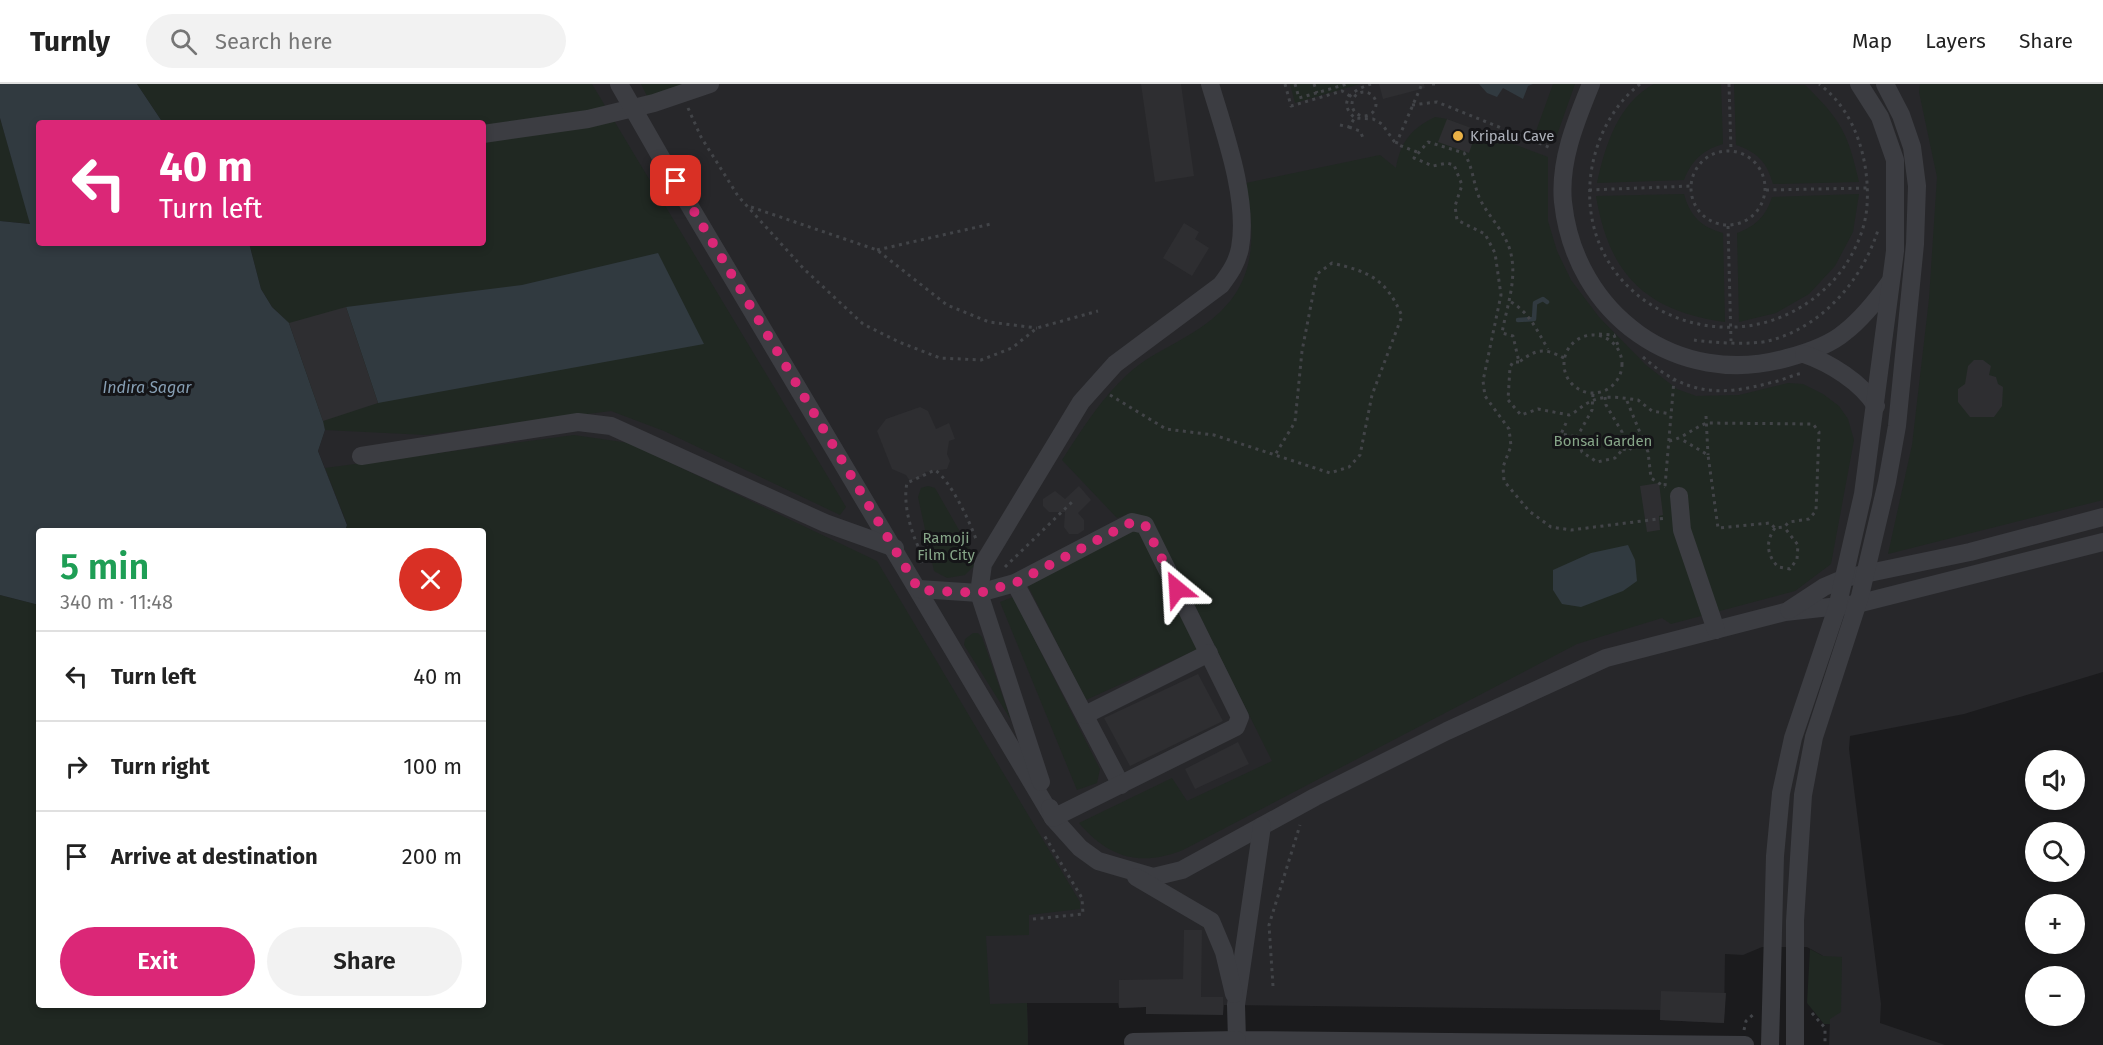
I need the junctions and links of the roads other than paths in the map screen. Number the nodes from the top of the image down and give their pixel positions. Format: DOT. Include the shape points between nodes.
graph roads {
  1 [pos="618,84"];
  2 [pos="710,84"];
  3 [pos="1210,84"];
  4 [pos="1591,84"];
  5 [pos="1859,84"];
  6 [pos="1885,84"];
  7 [pos="486,134"];
  8 [pos="1890,282"];
  9 [pos="1804,354"];
  10 [pos="1876,406"];
  11 [pos="361,456"];
  12 [pos="1679,496"];
  13 [pos="2103,517"];
  14 [pos="2103,542"];
  15 [pos="895,548"];
  16 [pos="1866,574"];
  17 [pos="1845,578"];
  18 [pos="1015,583"];
  19 [pos="919,590"];
  20 [pos="979,593"];
  21 [pos="1857,604"];
  22 [pos="1837,608"];
  23 [pos="1785,612"];
  24 [pos="1716,630"];
  25 [pos="1209,653"];
  26 [pos="1085,715"];
  27 [pos="1120,785"];
  28 [pos="1053,818"];
  29 [pos="1262,826"];
  30 [pos="1126,871"];
  31 [pos="1236,1005"];
  32 [pos="1237,1040"];
  33 [pos="1133,1042"];
  34 [pos="1745,1045"];
  35 [pos="1770,1045"];
  36 [pos="1795,1045"];
  1 -- 15 [label="street, bridge"];
  2 -- 7 [label="street" via="588,119"];
  3 -- 20 [label="street" via="1242,220 1234,268 1221,285 1115,364 1081,402 983,564"];
  4 -- 9 [label="street" via="1565,160 1563,201 1570,241 1587,278 1611,310 1642,337 1678,356 1718,366 1759,366"];
  5 -- 8 [label="street" via="1880,117 1895,160 1897,211"];
  6 -- 16 [label="street" via="1912,147 1916,221 1897,426"];
  8 -- 9 [label="street" via="1844,334"];
  8 -- 10 [label="street"];
  9 -- 10 [label="street" via="1821,360 1860,387"];
  10 -- 17 [label="street"];
  11 -- 15 [label="street" via="578,422 610,426 825,523"];
  12 -- 24 [label="street" via="1682,530"];
  13 -- 16 [label="street"];
  14 -- 21 [label="street"];
  15 -- 19 [label="street"];
  16 -- 17 [label="street"];
  16 -- 21 [label="street"];
  17 -- 22 [label="street"];
  17 -- 23 [label="street"];
  18 -- 20 [label="street"];
  18 -- 25 [label="street" via="1132,522 1145,525"];
  18 -- 26 [label="street"];
  19 -- 20 [label="street"];
  19 -- 28 [label="street"];
  20 -- 28 [label="street"];
  21 -- 22 [label="street"];
  21 -- 36 [label="street" via="1815,736 1803,795 1794,947"];
  22 -- 23 [label="street"];
  22 -- 35 [label="street" via="1793,738 1781,793 1775,856"];
  23 -- 24 [label="street"];
  24 -- 29 [label="street" via="1606,658 1553,680"];
  25 -- 26 [label="street"];
  25 -- 27 [label="street" via="1240,717 1236,727"];
  26 -- 27 [label="street"];
  27 -- 28 [label="street"];
  28 -- 30 [label="street" via="1080,848 1098,861"];
  29 -- 30 [label="street" via="1182,870 1153,877"];
  29 -- 31 [label="street"];
  30 -- 31 [label="street" via="1211,921 1224,952"];
  31 -- 32 [label="street"];
  32 -- 33 [label="street"];
  32 -- 34 [label="street"];
}
